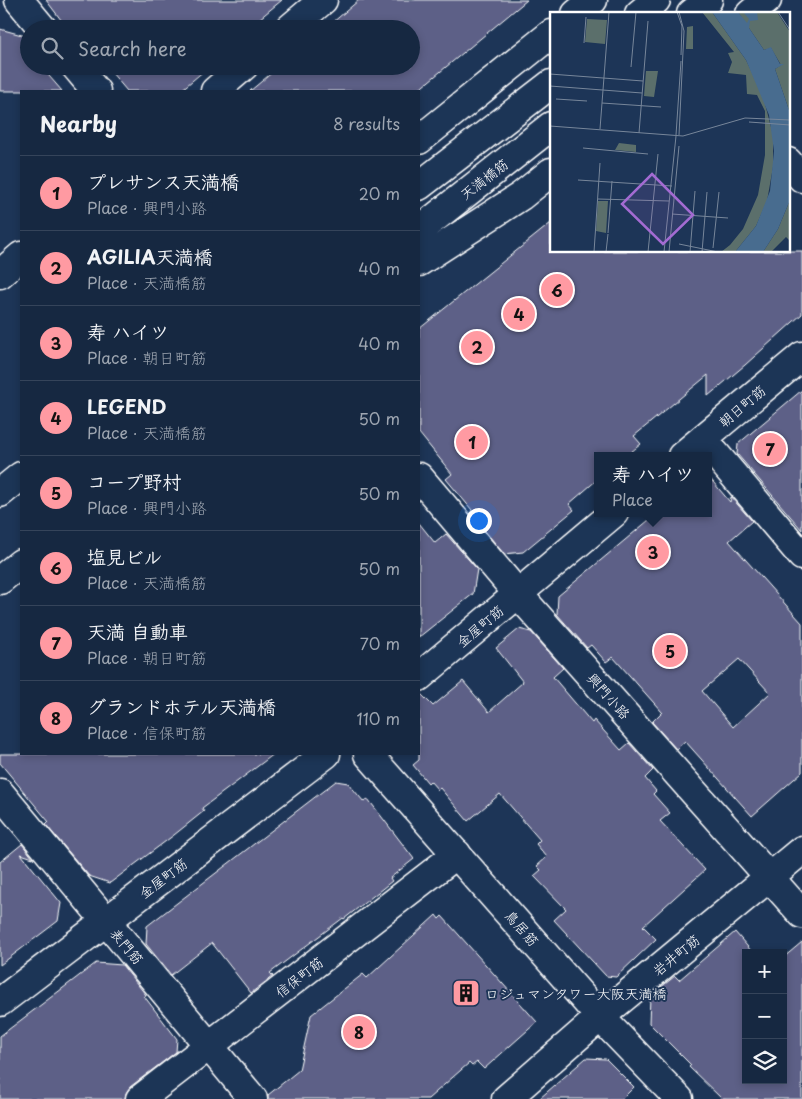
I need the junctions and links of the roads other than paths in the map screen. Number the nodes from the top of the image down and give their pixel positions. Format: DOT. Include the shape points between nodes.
graph roads {
  1 [pos="19,0"];
  2 [pos="323,0"];
  3 [pos="593,0"];
  4 [pos="656,0"];
  5 [pos="708,0"];
  6 [pos="767,0"];
  7 [pos="578,12"];
  8 [pos="641,12"];
  9 [pos="693,12"];
  10 [pos="752,12"];
  11 [pos="36,20"];
  12 [pos="300,20"];
  13 [pos="550,35"];
  14 [pos="83,75"];
  15 [pos="234,75"];
  16 [pos="550,85"];
  17 [pos="95,90"];
  18 [pos="216,90"];
  19 [pos="550,127"];
  20 [pos="420,139"];
  21 [pos="790,164"];
  22 [pos="550,173"];
  23 [pos="802,178"];
  24 [pos="420,185"];
  25 [pos="420,231"];
  26 [pos="20,257"];
  27 [pos="420,261"];
  28 [pos="0,274"];
  29 [pos="802,356"];
  30 [pos="692,447"];
  31 [pos="712,467"];
  32 [pos="20,477"];
  33 [pos="420,478"];
  34 [pos="0,493"];
  35 [pos="609,517"];
  36 [pos="802,556"];
  37 [pos="20,564"];
  38 [pos="0,580"];
  39 [pos="518,594"];
  40 [pos="420,677"];
  41 [pos="325,755"];
  42 [pos="369,755"];
  43 [pos="0,793"];
  44 [pos="802,850"];
  45 [pos="457,854"];
  46 [pos="770,878"];
  47 [pos="802,914"];
  48 [pos="106,921"];
  49 [pos="0,1002"];
  50 [pos="600,1017"];
  51 [pos="209,1046"];
  52 [pos="140,1099"];
  53 [pos="253,1099"];
  54 [pos="506,1099"];
  55 [pos="679,1099"];
  1 -- 11 [label="street"];
  2 -- 12 [label="street"];
  3 -- 7 [label="street"];
  4 -- 8 [label="street"];
  5 -- 9 [label="street"];
  6 -- 10 [label="street"];
  13 -- 20 [label="street"];
  14 -- 17 [label="street"];
  15 -- 18 [label="street"];
  16 -- 24 [label="street"];
  19 -- 25 [label="street, 天満橋筋"];
  21 -- 23 [label="street"];
  22 -- 27 [label="street" via="521,196"];
  26 -- 28 [label="street"];
  29 -- 30 [label="street, 朝日町筋"];
  31 -- 36 [label="street"];
  32 -- 34 [label="street"];
  33 -- 39 [label="street, 興門小路"];
  35 -- 39 [label="street"];
  37 -- 38 [label="street"];
  39 -- 40 [label="street, 金屋町筋"];
  39 -- 46 [label="street, 興門小路"];
  41 -- 48 [label="street, 金屋町筋"];
  42 -- 45 [label="street, 鳥居筋"];
  43 -- 48 [label="street, 表門筋"];
  44 -- 46 [label="street, 岩井町筋"];
  45 -- 50 [label="street, 鳥居筋"];
  45 -- 51 [label="street, 信保町筋"];
  46 -- 47 [label="street, 興門小路"];
  46 -- 50 [label="street, 岩井町筋"];
  48 -- 49 [label="street, 金屋町筋"];
  48 -- 51 [label="street, 表門筋"];
  50 -- 54 [label="street, 岩井町筋"];
  50 -- 55 [label="street, 鳥居筋"];
  51 -- 52 [label="street, 信保町筋"];
  51 -- 53 [label="street, 表門筋"];
}
